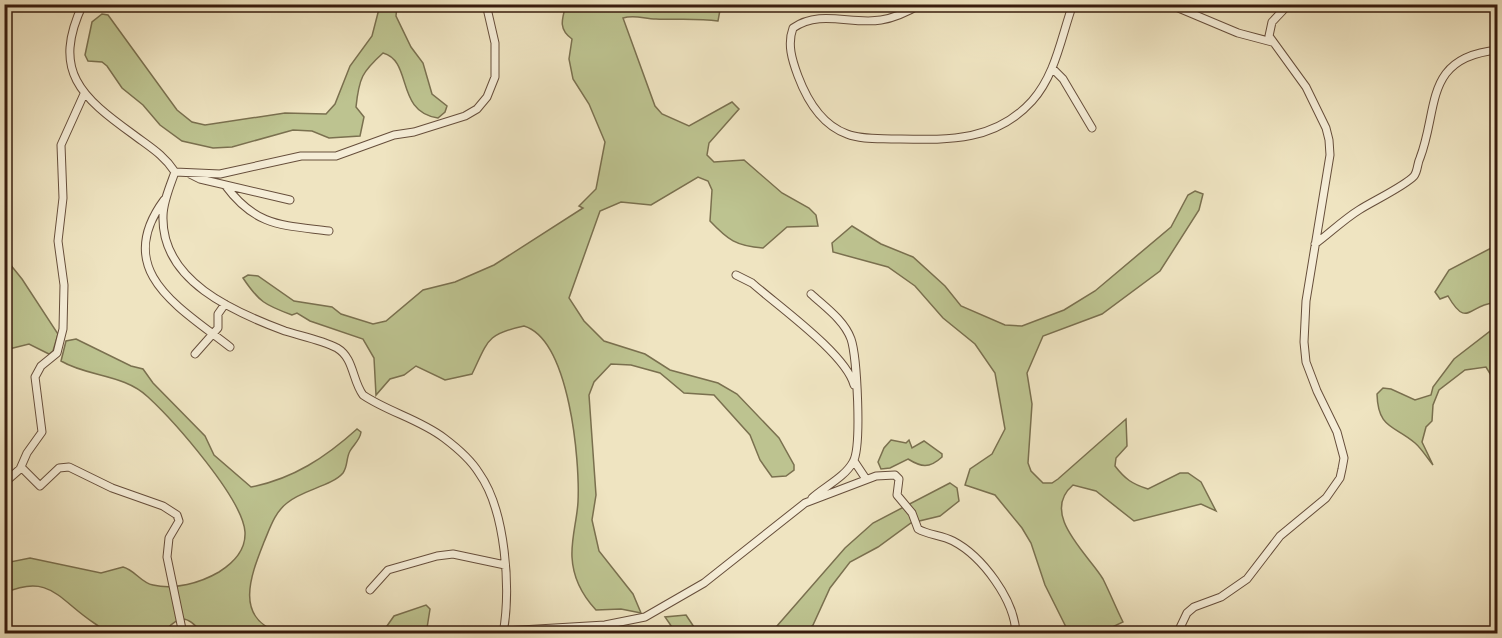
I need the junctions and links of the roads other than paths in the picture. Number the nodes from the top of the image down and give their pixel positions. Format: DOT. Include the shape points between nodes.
graph roads {
  1 [pos="83,4"];
  2 [pos="486,4"];
  3 [pos="921,4"];
  4 [pos="1073,4"];
  5 [pos="1169,4"];
  6 [pos="1290,4"];
  7 [pos="1272,42"];
  8 [pos="1497,50"];
  9 [pos="1052,68"];
  10 [pos="84,94"];
  11 [pos="1092,128"];
  12 [pos="175,172"];
  13 [pos="188,172"];
  14 [pos="225,185"];
  15 [pos="168,195"];
  16 [pos="291,200"];
  17 [pos="329,231"];
  18 [pos="1315,244"];
  19 [pos="736,275"];
  20 [pos="811,294"];
  21 [pos="225,304"];
  22 [pos="213,334"];
  23 [pos="230,347"];
  24 [pos="195,354"];
  25 [pos="855,390"];
  26 [pos="854,461"];
  27 [pos="21,467"];
  28 [pos="866,479"];
  29 [pos="4,483"];
  30 [pos="805,504"];
  31 [pos="505,565"];
  32 [pos="370,590"];
  33 [pos="4,631"];
  34 [pos="503,632"];
  35 [pos="72,633"];
  36 [pos="183,633"];
  37 [pos="1016,633"];
  38 [pos="1177,633"];
  1 -- 10 [label="street" via="72,31 70,60"];
  2 -- 13 [label="street" via="495,43 495,77 487,97 465,116 336,156 301,156 220,174"];
  3 -- 9 [label="street" via="881,21 814,18 793,28 789,38 805,95 835,129 862,138 935,140 963,139 989,132 1014,118 1031,102"];
  4 -- 9 [label="street"];
  5 -- 7 [label="street" via="1238,33"];
  6 -- 7 [label="street" via="1272,22"];
  7 -- 18 [label="street" via="1306,87 1327,134 1330,154"];
  8 -- 18 [label="street" via="1469,56 1440,81 1430,109 1426,145 1414,176 1356,212"];
  9 -- 11 [label="street" via="1063,79"];
  10 -- 12 [label="street" via="158,152"];
  10 -- 27 [label="street" via="60,150 62,335 57,353 41,366 35,377 43,426"];
  12 -- 13 [label="street"];
  12 -- 15 [label="street"];
  13 -- 14 [label="street"];
  14 -- 16 [label="street"];
  14 -- 17 [label="street" via="251,214"];
  15 -- 21 [label="street" via="163,227 171,250 190,279"];
  15 -- 22 [label="street" via="150,221 148,272 184,311"];
  18 -- 38 [label="street" via="1304,314 1306,362 1341,447 1344,458 1340,478 1326,498 1280,536 1247,579 1221,597 1194,607"];
  19 -- 25 [label="street" via="752,283 838,357 851,375"];
  20 -- 25 [label="street" via="838,319 850,337 857,370"];
  21 -- 22 [label="street" via="219,310 220,324"];
  21 -- 31 [label="street" via="337,348 347,357 363,395 428,428 460,453 479,472 491,494"];
  22 -- 23 [label="street"];
  22 -- 24 [label="street"];
  25 -- 26 [label="street" via="858,435"];
  26 -- 28 [label="street"];
  26 -- 30 [label="street"];
  27 -- 29 [label="street"];
  27 -- 36 [label="street" via="40,486 59,468 69,467 177,514 179,521 169,538 168,557"];
  28 -- 30 [label="street"];
  28 -- 37 [label="street" via="895,475 897,495 912,513 918,529 956,542 993,575 1015,616"];
  30 -- 34 [label="street" via="704,583 645,617 605,625"];
  31 -- 32 [label="street" via="453,554 437,556 388,570"];
  31 -- 34 [label="street"];
  33 -- 35 [label="street"];
}
